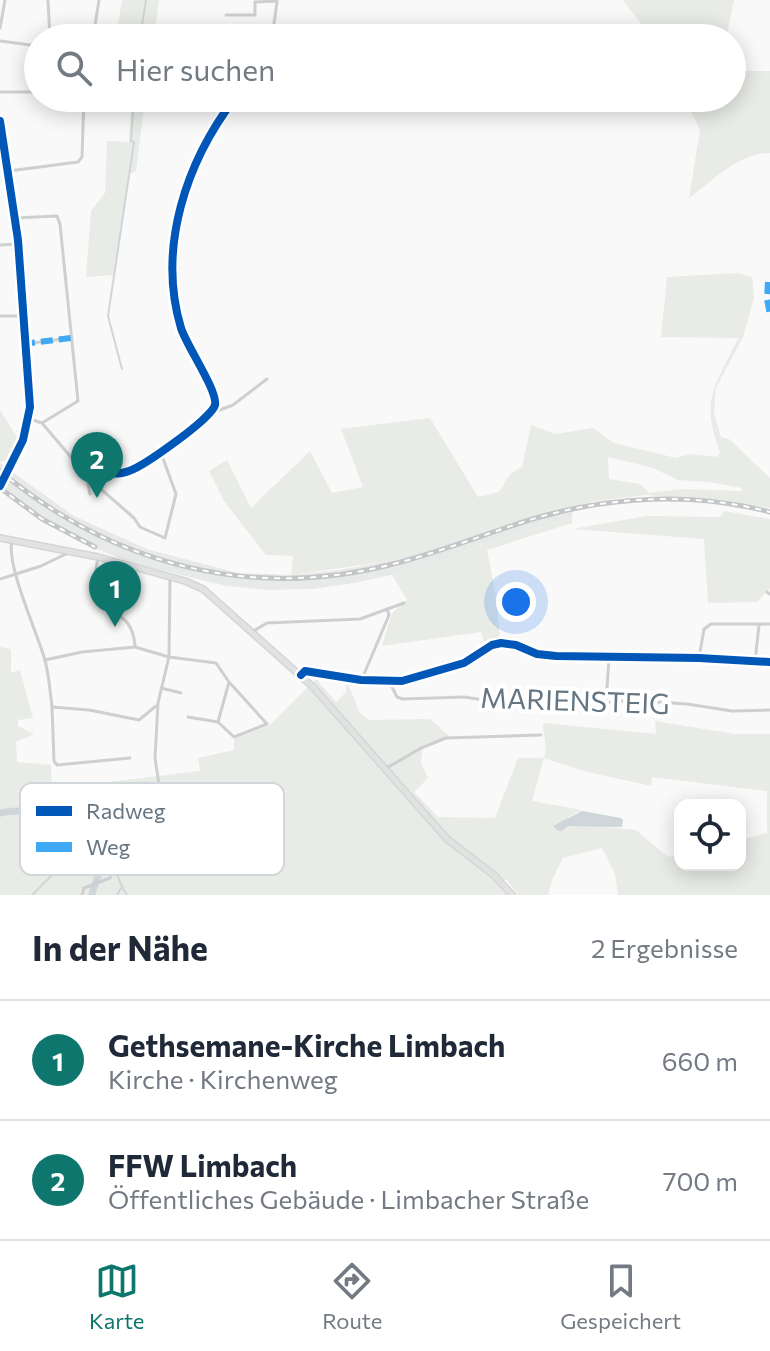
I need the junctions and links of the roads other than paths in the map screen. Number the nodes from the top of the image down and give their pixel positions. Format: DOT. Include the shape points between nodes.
graph roads {
  1 [pos="5,0"];
  2 [pos="48,0"];
  3 [pos="99,0"];
  4 [pos="277,0"];
  5 [pos="226,15"];
  6 [pos="49,24"];
  7 [pos="95,24"];
  8 [pos="274,24"];
  9 [pos="0,28"];
  10 [pos="0,41"];
  11 [pos="24,44"];
  12 [pos="0,92"];
  13 [pos="24,92"];
  14 [pos="84,112"];
  15 [pos="223,112"];
  16 [pos="0,121"];
  17 [pos="7,171"];
  18 [pos="15,218"];
  19 [pos="18,244"];
  20 [pos="0,245"];
  21 [pos="0,316"];
  22 [pos="21,316"];
  23 [pos="71,338"];
  24 [pos="23,344"];
  25 [pos="267,379"];
  26 [pos="212,413"];
  27 [pos="29,418"];
  28 [pos="42,423"];
  29 [pos="161,453"];
  30 [pos="81,469"];
  31 [pos="86,476"];
  32 [pos="0,486"];
  33 [pos="90,494"];
  34 [pos="0,538"];
  35 [pos="12,541"];
  36 [pos="72,551"];
  37 [pos="98,557"];
  38 [pos="16,574"];
  39 [pos="170,577"];
  40 [pos="0,579"];
  41 [pos="404,603"];
  42 [pos="387,609"];
  43 [pos="770,624"];
  44 [pos="759,625"];
  45 [pos="252,632"];
  46 [pos="135,647"];
  47 [pos="169,657"];
  48 [pos="609,658"];
  49 [pos="699,658"];
  50 [pos="45,660"];
  51 [pos="755,662"];
  52 [pos="770,662"];
  53 [pos="301,675"];
  54 [pos="361,680"];
  55 [pos="389,681"];
  56 [pos="229,682"];
  57 [pos="161,688"];
  58 [pos="181,693"];
  59 [pos="158,703"];
  60 [pos="606,703"];
  61 [pos="52,707"];
  62 [pos="770,710"];
  63 [pos="188,717"];
  64 [pos="218,722"];
  65 [pos="541,735"];
  66 [pos="130,758"];
  67 [pos="384,770"];
  68 [pos="159,783"];
  69 [pos="110,875"];
  70 [pos="82,895"];
  71 [pos="512,895"];
  1 -- 9 [label="street"];
  2 -- 6 [label="street"];
  3 -- 7 [label="street"];
  4 -- 5 [label="street" via="255,2 255,15"];
  4 -- 8 [label="street"];
  10 -- 11 [label="street"];
  12 -- 13 [label="street"];
  14 -- 17 [label="street" via="78,162"];
  15 -- 26 [label="street" via="186,182 173,251 181,328 214,393"];
  16 -- 17 [label="main road"];
  17 -- 18 [label="main road"];
  18 -- 19 [label="main road"];
  18 -- 23 [label="street" via="57,216"];
  19 -- 20 [label="street"];
  19 -- 22 [label="main road"];
  21 -- 22 [label="street"];
  22 -- 24 [label="main road"];
  23 -- 24 [label="street"];
  23 -- 28 [label="street" via="78,401"];
  24 -- 27 [label="main road"];
  25 -- 26 [label="street" via="233,405"];
  26 -- 29 [label="street"];
  27 -- 28 [label="street"];
  27 -- 32 [label="main road, bridge"];
  28 -- 30 [label="street"];
  29 -- 30 [label="street" via="129,472"];
  29 -- 31 [label="street" via="176,494 165,538 140,527"];
  30 -- 31 [label="street"];
  31 -- 33 [label="street"];
  34 -- 35 [label="main road"];
  35 -- 36 [label="main road"];
  35 -- 38 [label="street"];
  36 -- 37 [label="main road"];
  36 -- 38 [label="street"];
  37 -- 39 [label="main road"];
  37 -- 46 [label="street" via="97,594 133,628"];
  38 -- 40 [label="street"];
  38 -- 50 [label="street"];
  39 -- 45 [label="main road" via="203,589"];
  39 -- 47 [label="street"];
  41 -- 42 [label="street"];
  42 -- 45 [label="street" via="360,619 267,623"];
  42 -- 54 [label="street"];
  43 -- 44 [label="street"];
  44 -- 49 [label="street" via="711,624 704,629"];
  44 -- 51 [label="street"];
  45 -- 53 [label="main road"];
  46 -- 47 [label="street"];
  46 -- 50 [label="street"];
  47 -- 56 [label="street" via="216,663"];
  47 -- 57 [label="street"];
  48 -- 49 [label="street"];
  48 -- 55 [label="street" via="537,654 501,643 464,663"];
  48 -- 60 [label="street"];
  49 -- 51 [label="street"];
  50 -- 61 [label="street"];
  51 -- 52 [label="street"];
  53 -- 54 [label="street" via="311,671"];
  53 -- 67 [label="main road"];
  54 -- 55 [label="street"];
  55 -- 60 [label="street, MARIENSTEIG" via="403,699"];
  56 -- 64 [label="street"];
  56 -- 64 [label="street" via="267,724 234,737"];
  57 -- 58 [label="street"];
  57 -- 59 [label="street"];
  59 -- 61 [label="street" via="139,720"];
  59 -- 68 [label="street"];
  60 -- 62 [label="street, MARIENSTEIG"];
  61 -- 66 [label="street" via="57,765"];
  63 -- 64 [label="street"];
  65 -- 67 [label="street" via="446,738"];
  67 -- 71 [label="main road" via="456,847"];
  69 -- 70 [label="street" via="88,885"];
}
